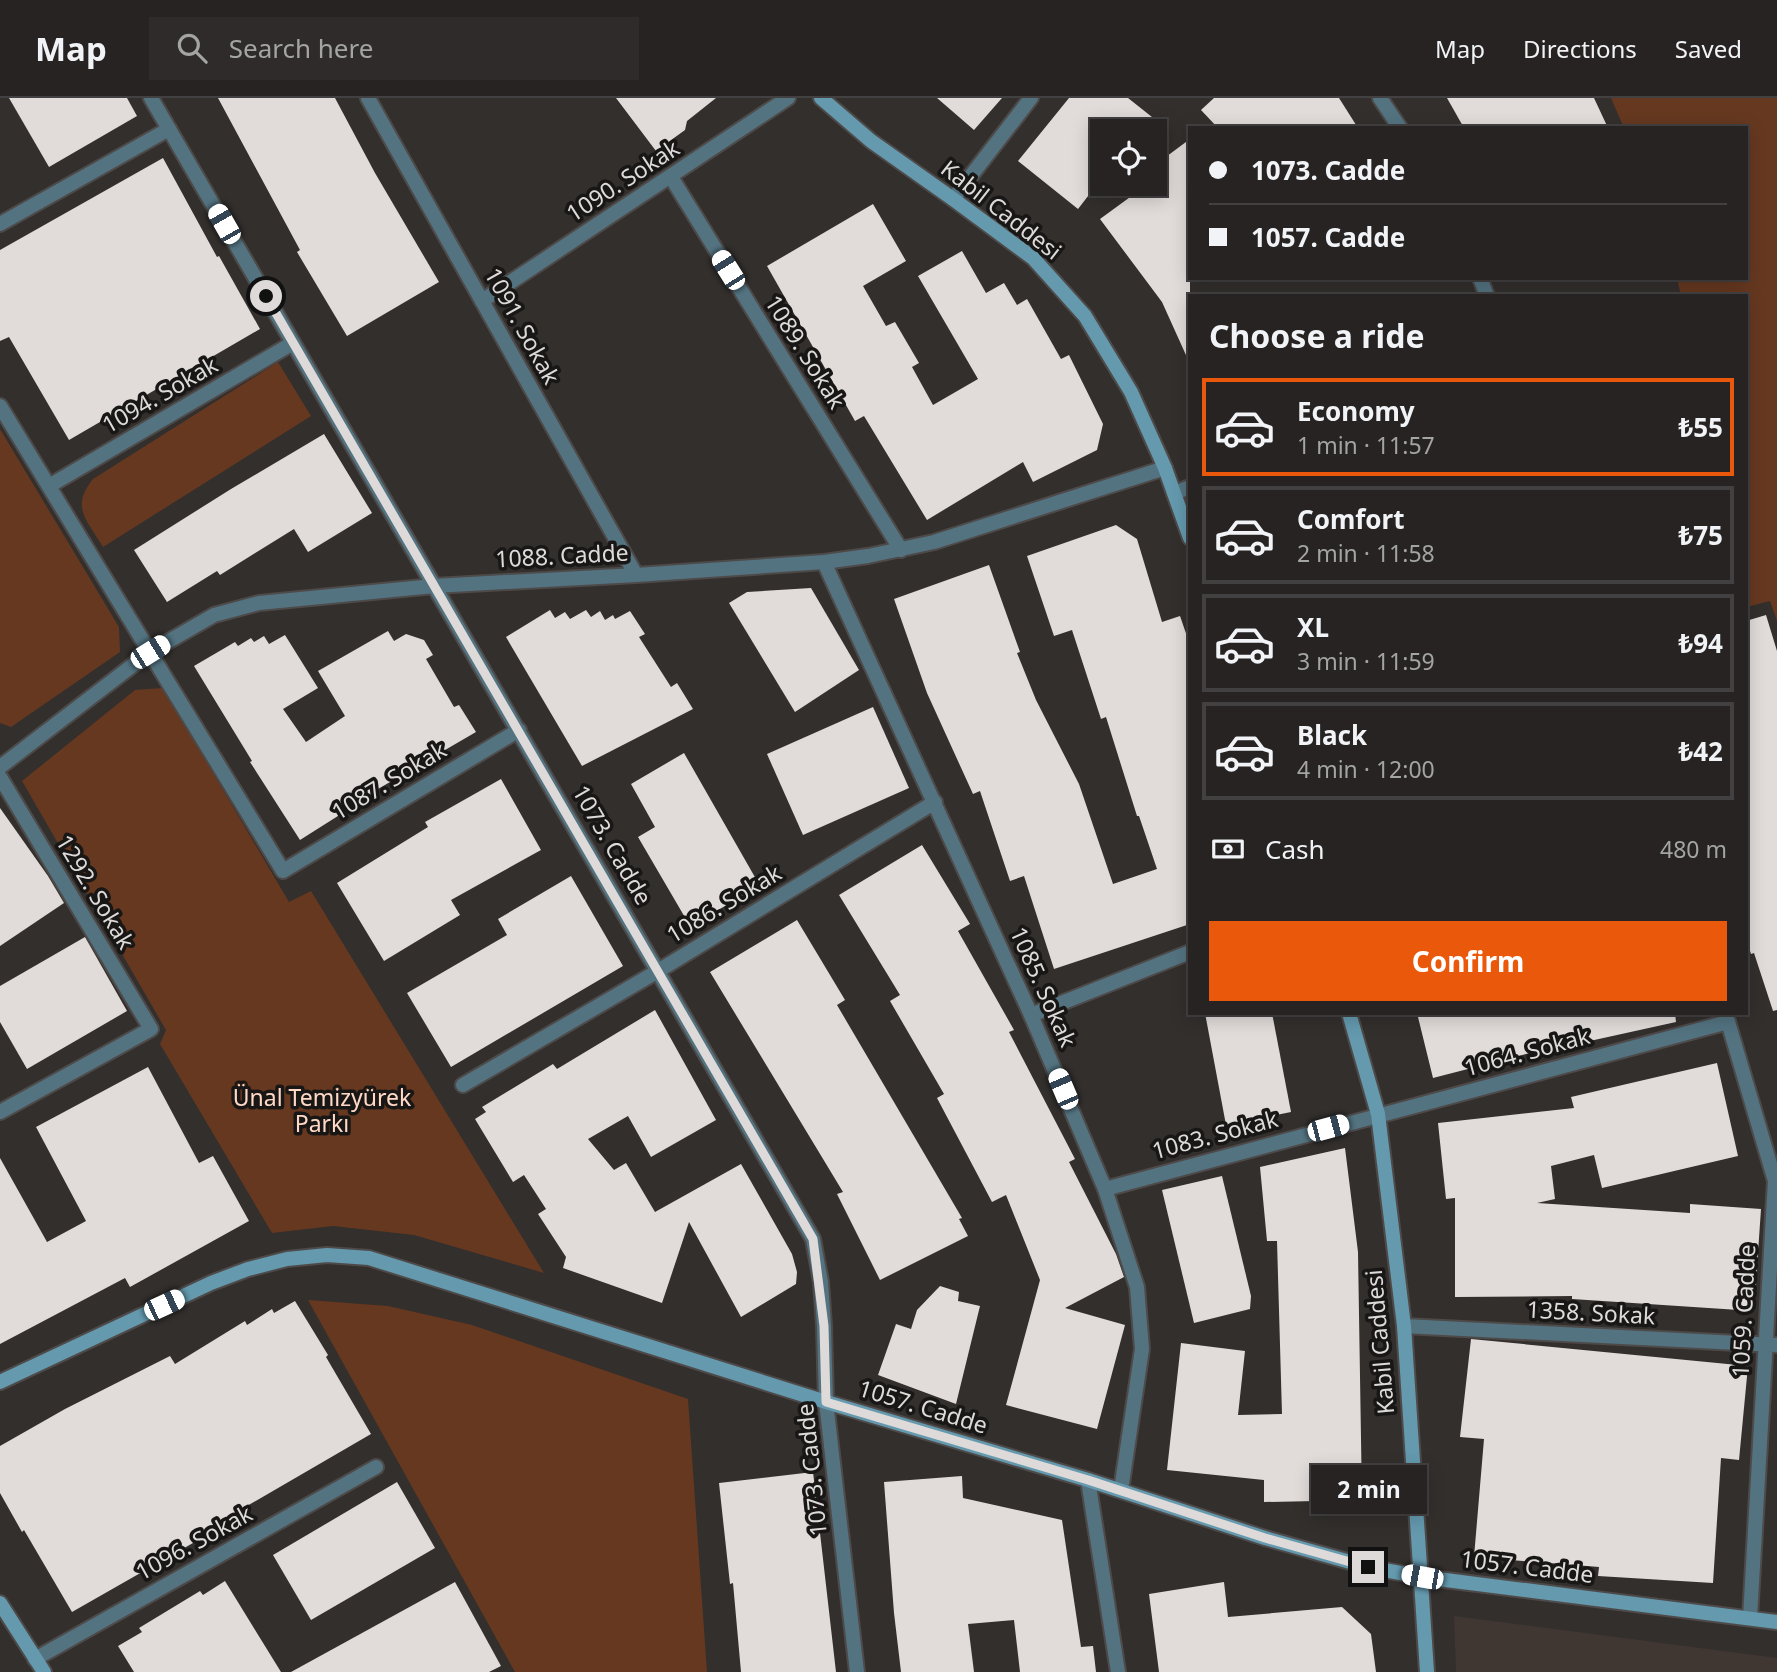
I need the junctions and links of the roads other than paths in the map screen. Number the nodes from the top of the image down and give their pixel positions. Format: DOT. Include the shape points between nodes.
graph roads {
  1 [pos="151,98"];
  2 [pos="368,98"];
  3 [pos="788,98"];
  4 [pos="821,98"];
  5 [pos="1031,98"];
  6 [pos="1380,98"];
  7 [pos="1399,126"];
  8 [pos="169,128"];
  9 [pos="671,177"];
  10 [pos="953,199"];
  11 [pos="0,224"];
  12 [pos="482,301"];
  13 [pos="293,344"];
  14 [pos="0,406"];
  15 [pos="1165,468"];
  16 [pos="49,486"];
  17 [pos="1188,488"];
  18 [pos="1174,493"];
  19 [pos="1188,532"];
  20 [pos="901,550"];
  21 [pos="824,562"];
  22 [pos="636,575"];
  23 [pos="434,586"];
  24 [pos="150,652"];
  25 [pos="519,730"];
  26 [pos="0,767"];
  27 [pos="0,777"];
  28 [pos="935,802"];
  29 [pos="1188,953"];
  30 [pos="658,971"];
  31 [pos="1031,1015"];
  32 [pos="1350,1015"];
  33 [pos="1727,1018"];
  34 [pos="463,1085"];
  35 [pos="0,1112"];
  36 [pos="1378,1114"];
  37 [pos="1105,1188"];
  38 [pos="1404,1326"];
  39 [pos="1771,1345"];
  40 [pos="0,1382"];
  41 [pos="826,1402"];
  42 [pos="376,1467"];
  43 [pos="1088,1480"];
  44 [pos="1121,1490"];
  45 [pos="1422,1577"];
  46 [pos="0,1603"];
  47 [pos="1750,1618"];
  48 [pos="1777,1622"];
  49 [pos="35,1659"];
  50 [pos="44,1672"];
  51 [pos="857,1672"];
  52 [pos="1118,1672"];
  53 [pos="1427,1672"];
  1 -- 8 [label="street, 1073. Cadde"];
  2 -- 12 [label="street, 1091. Sokak"];
  3 -- 9 [label="street, 1090. Sokak"];
  4 -- 10 [label="street, Kabil Caddesi" via="871,141"];
  5 -- 10 [label="street"];
  6 -- 7 [label="street"];
  8 -- 11 [label="street"];
  8 -- 13 [label="street, 1073. Cadde"];
  9 -- 12 [label="street, 1090. Sokak"];
  9 -- 20 [label="street, 1089. Sokak"];
  10 -- 15 [label="street, Kabil Caddesi" via="1033,258 1085,316 1131,392"];
  12 -- 22 [label="street, 1091. Sokak"];
  13 -- 16 [label="street, 1094. Sokak"];
  13 -- 23 [label="street, 1073. Cadde"];
  14 -- 16 [label="street"];
  15 -- 18 [label="street, Kabil Caddesi"];
  15 -- 20 [label="street, 1088. Cadde"];
  16 -- 24 [label="street"];
  17 -- 18 [label="street"];
  18 -- 19 [label="street, Kabil Caddesi"];
  20 -- 21 [label="street, 1088. Cadde"];
  21 -- 22 [label="street, 1088. Cadde"];
  21 -- 28 [label="street, 1085. Sokak"];
  22 -- 23 [label="street, 1088. Cadde"];
  23 -- 24 [label="street, 1088. Cadde" via="260,603 214,615"];
  23 -- 25 [label="street, 1073. Cadde"];
  24 -- 25 [label="street, 1087. Sokak" via="283,871"];
  24 -- 26 [label="street, 1088. Cadde"];
  25 -- 30 [label="street, 1073. Cadde"];
  27 -- 35 [label="street, 1292. Sokak" via="151,1029"];
  28 -- 30 [label="street, 1086. Sokak"];
  28 -- 31 [label="street, 1085. Sokak"];
  29 -- 31 [label="street"];
  30 -- 34 [label="street, 1086. Sokak"];
  30 -- 41 [label="street, 1073. Cadde" via="813,1239 824,1326"];
  31 -- 37 [label="street, 1085. Sokak"];
  32 -- 36 [label="street, Kabil Caddesi"];
  33 -- 36 [label="street, 1064. Sokak"];
  33 -- 39 [label="street, 1059. Cadde" via="1774,1181"];
  36 -- 37 [label="street, 1083. Sokak"];
  36 -- 38 [label="street, Kabil Caddesi"];
  37 -- 44 [label="street, 1085. Sokak" via="1137,1286 1142,1349"];
  38 -- 39 [label="street, 1358. Sokak"];
  38 -- 45 [label="street, Kabil Caddesi"];
  39 -- 47 [label="street, 1059. Cadde"];
  40 -- 41 [label="street, 1057. Cadde" via="211,1283 287,1259 327,1255 369,1258 404,1268"];
  41 -- 43 [label="street, 1057. Cadde"];
  41 -- 51 [label="street, 1073. Cadde"];
  42 -- 49 [label="street, 1096. Sokak"];
  43 -- 44 [label="street, 1057. Cadde"];
  43 -- 52 [label="street"];
  44 -- 45 [label="street, 1057. Cadde" via="1319,1554"];
  45 -- 47 [label="street, 1057. Cadde"];
  45 -- 53 [label="street, Kabil Caddesi"];
  46 -- 49 [label="street"];
  47 -- 48 [label="street, 1057. Cadde"];
  49 -- 50 [label="street"];
}
